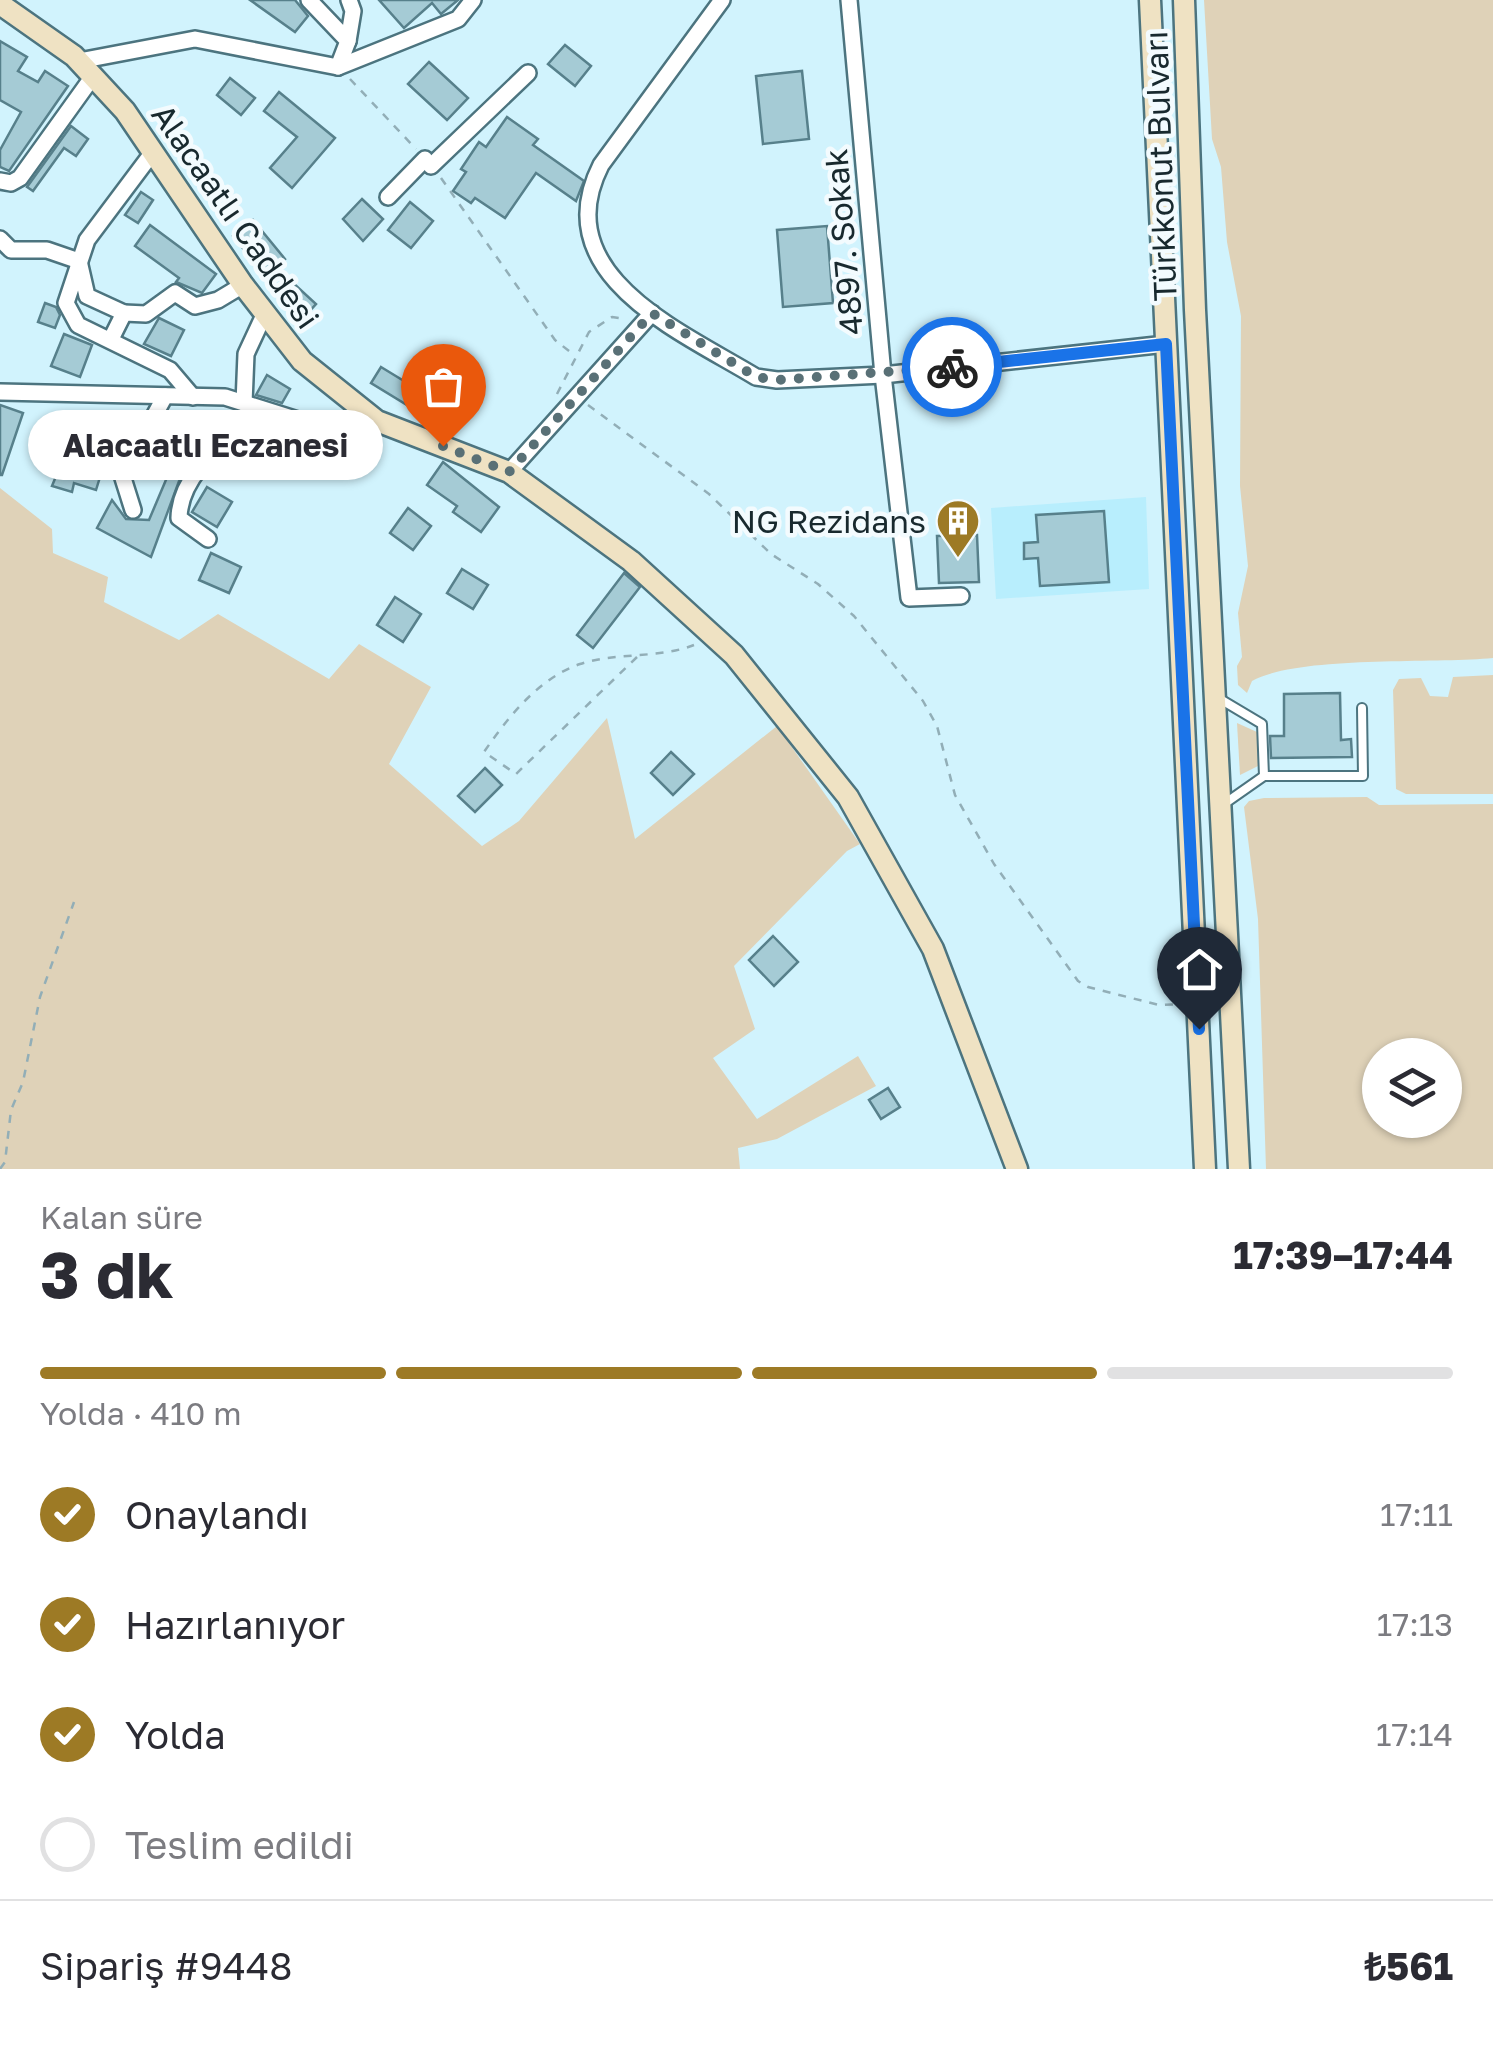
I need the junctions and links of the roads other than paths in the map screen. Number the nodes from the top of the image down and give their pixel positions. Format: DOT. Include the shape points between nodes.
graph roads {
  1 [pos="309,0"];
  2 [pos="350,0"];
  3 [pos="473,0"];
  4 [pos="722,0"];
  5 [pos="849,0"];
  6 [pos="1150,0"];
  7 [pos="1184,0"];
  8 [pos="0,4"];
  9 [pos="348,41"];
  10 [pos="338,67"];
  11 [pos="87,68"];
  12 [pos="528,73"];
  13 [pos="153,152"];
  14 [pos="0,181"];
  15 [pos="388,196"];
  16 [pos="0,239"];
  17 [pos="79,261"];
  18 [pos="242,285"];
  19 [pos="124,313"];
  20 [pos="265,314"];
  21 [pos="647,319"];
  22 [pos="111,339"];
  23 [pos="1166,344"];
  24 [pos="883,375"];
  25 [pos="0,392"];
  26 [pos="166,396"];
  27 [pos="194,396"];
  28 [pos="244,403"];
  29 [pos="261,408"];
  30 [pos="377,422"];
  31 [pos="509,472"];
  32 [pos="134,510"];
  33 [pos="208,539"];
  34 [pos="962,596"];
  35 [pos="1215,696"];
  36 [pos="1362,708"];
  37 [pos="1264,776"];
  38 [pos="1221,806"];
  39 [pos="1017,1169"];
  40 [pos="1205,1169"];
  41 [pos="1239,1169"];
  1 -- 9 [label="street"];
  2 -- 9 [label="street"];
  3 -- 10 [label="street" via="458,19"];
  4 -- 21 [label="street" via="601,165 588,199 605,272"];
  5 -- 24 [label="street, 4897. Sokak"];
  6 -- 23 [label="street, Türkkonut Bulvarı"];
  7 -- 35 [label="street, Türkkonut Bulvarı"];
  8 -- 11 [label="street, Alacaatlı Caddesi"];
  9 -- 10 [label="street"];
  10 -- 11 [label="street" via="195,39"];
  11 -- 13 [label="street, Alacaatlı Caddesi"];
  11 -- 14 [label="street" via="20,178"];
  12 -- 15 [label="street"];
  13 -- 17 [label="street" via="87,240"];
  13 -- 18 [label="street, Alacaatlı Caddesi"];
  16 -- 17 [label="street" via="11,250 47,250"];
  17 -- 19 [label="street" via="87,296"];
  17 -- 22 [label="street" via="66,304 70,314 78,325"];
  18 -- 19 [label="street" via="195,306 174,294 146,314"];
  18 -- 20 [label="street, Alacaatlı Caddesi"];
  19 -- 22 [label="street"];
  20 -- 28 [label="street" via="246,354"];
  20 -- 30 [label="street, Alacaatlı Caddesi" via="302,361"];
  21 -- 24 [label="street" via="756,377"];
  21 -- 31 [label="street"];
  22 -- 27 [label="street" via="170,370"];
  23 -- 24 [label="street"];
  23 -- 40 [label="street, Türkkonut Bulvarı"];
  24 -- 34 [label="street, 4897. Sokak" via="909,598"];
  25 -- 26 [label="street"];
  26 -- 27 [label="street"];
  26 -- 32 [label="street" via="122,475"];
  27 -- 28 [label="street"];
  28 -- 29 [label="street"];
  29 -- 30 [label="street" via="336,432"];
  29 -- 33 [label="street" via="195,471 180,503 179,518"];
  30 -- 31 [label="street, Alacaatlı Caddesi"];
  31 -- 39 [label="street, Alacaatlı Caddesi" via="631,561 714,637 848,796 933,949"];
  35 -- 37 [label="lane" via="1262,724"];
  35 -- 38 [label="street, Türkkonut Bulvarı"];
  36 -- 37 [label="lane" via="1364,776"];
  37 -- 38 [label="lane"];
  38 -- 41 [label="street, Türkkonut Bulvarı"];
}
